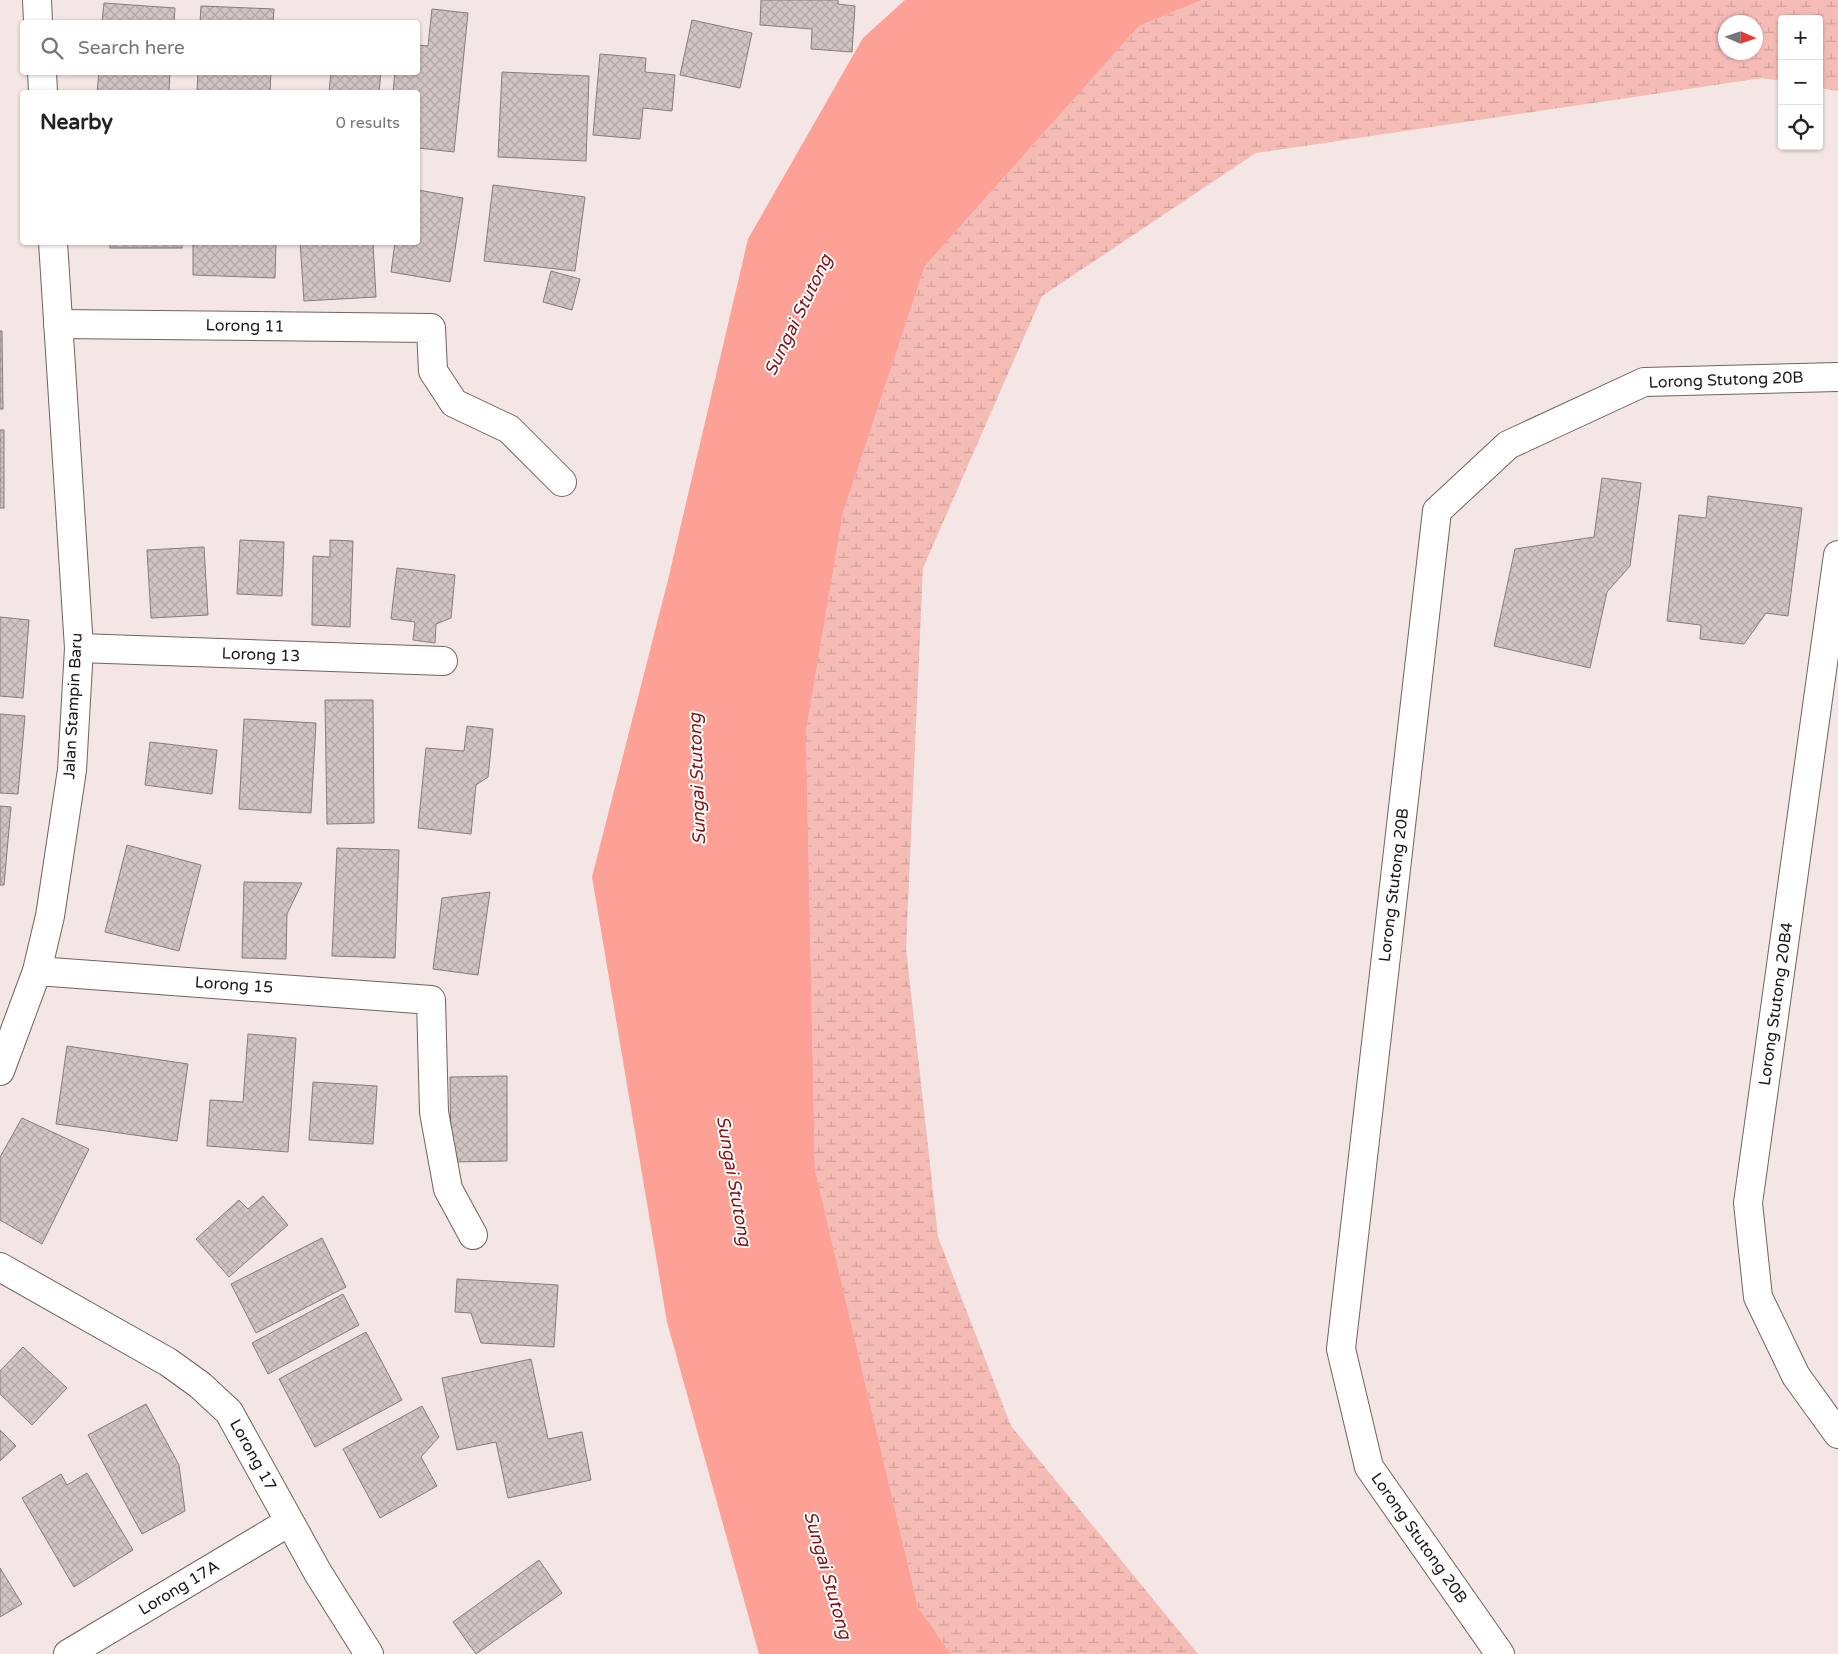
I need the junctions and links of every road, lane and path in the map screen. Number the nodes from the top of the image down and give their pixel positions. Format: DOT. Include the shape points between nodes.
graph roads {
  1 [pos="37,0"];
  2 [pos="38,20"];
  3 [pos="42,75"];
  4 [pos="43,90"];
  5 [pos="53,245"];
  6 [pos="58,324"];
  7 [pos="1838,378"];
  8 [pos="562,482"];
  9 [pos="1838,555"];
  10 [pos="79,648"];
  11 [pos="443,661"];
  12 [pos="37,971"];
  13 [pos="0,1071"];
  14 [pos="473,1236"];
  15 [pos="0,1267"];
  16 [pos="1838,1434"];
  17 [pos="290,1522"];
  18 [pos="68,1654"];
  19 [pos="369,1654"];
  20 [pos="1500,1654"];
  1 -- 2 [label="street"];
  3 -- 4 [label="street"];
  5 -- 6 [label="street, Jalan Stampin Baru"];
  6 -- 8 [label="street, Lorong 11" via="431,328 433,371 454,403 509,430"];
  6 -- 10 [label="street, Jalan Stampin Baru"];
  7 -- 20 [label="street, Lorong Stutong 20B" via="1644,382 1508,445 1437,512 1341,1349 1369,1467"];
  9 -- 16 [label="street, Lorong Stutong 20B4" via="1748,1203 1758,1298 1796,1376"];
  10 -- 11 [label="street, Lorong 13"];
  10 -- 12 [label="street, Jalan Stampin Baru" via="72,770 50,916"];
  12 -- 13 [label="street, Jalan Stampin Baru"];
  12 -- 14 [label="street, Lorong 15" via="431,1000 434,1112 448,1189"];
  15 -- 17 [label="street, Lorong 17" via="168,1362 200,1384 229,1412"];
  17 -- 18 [label="street, Lorong 17A"];
  17 -- 19 [label="street, Lorong 17"];
}
